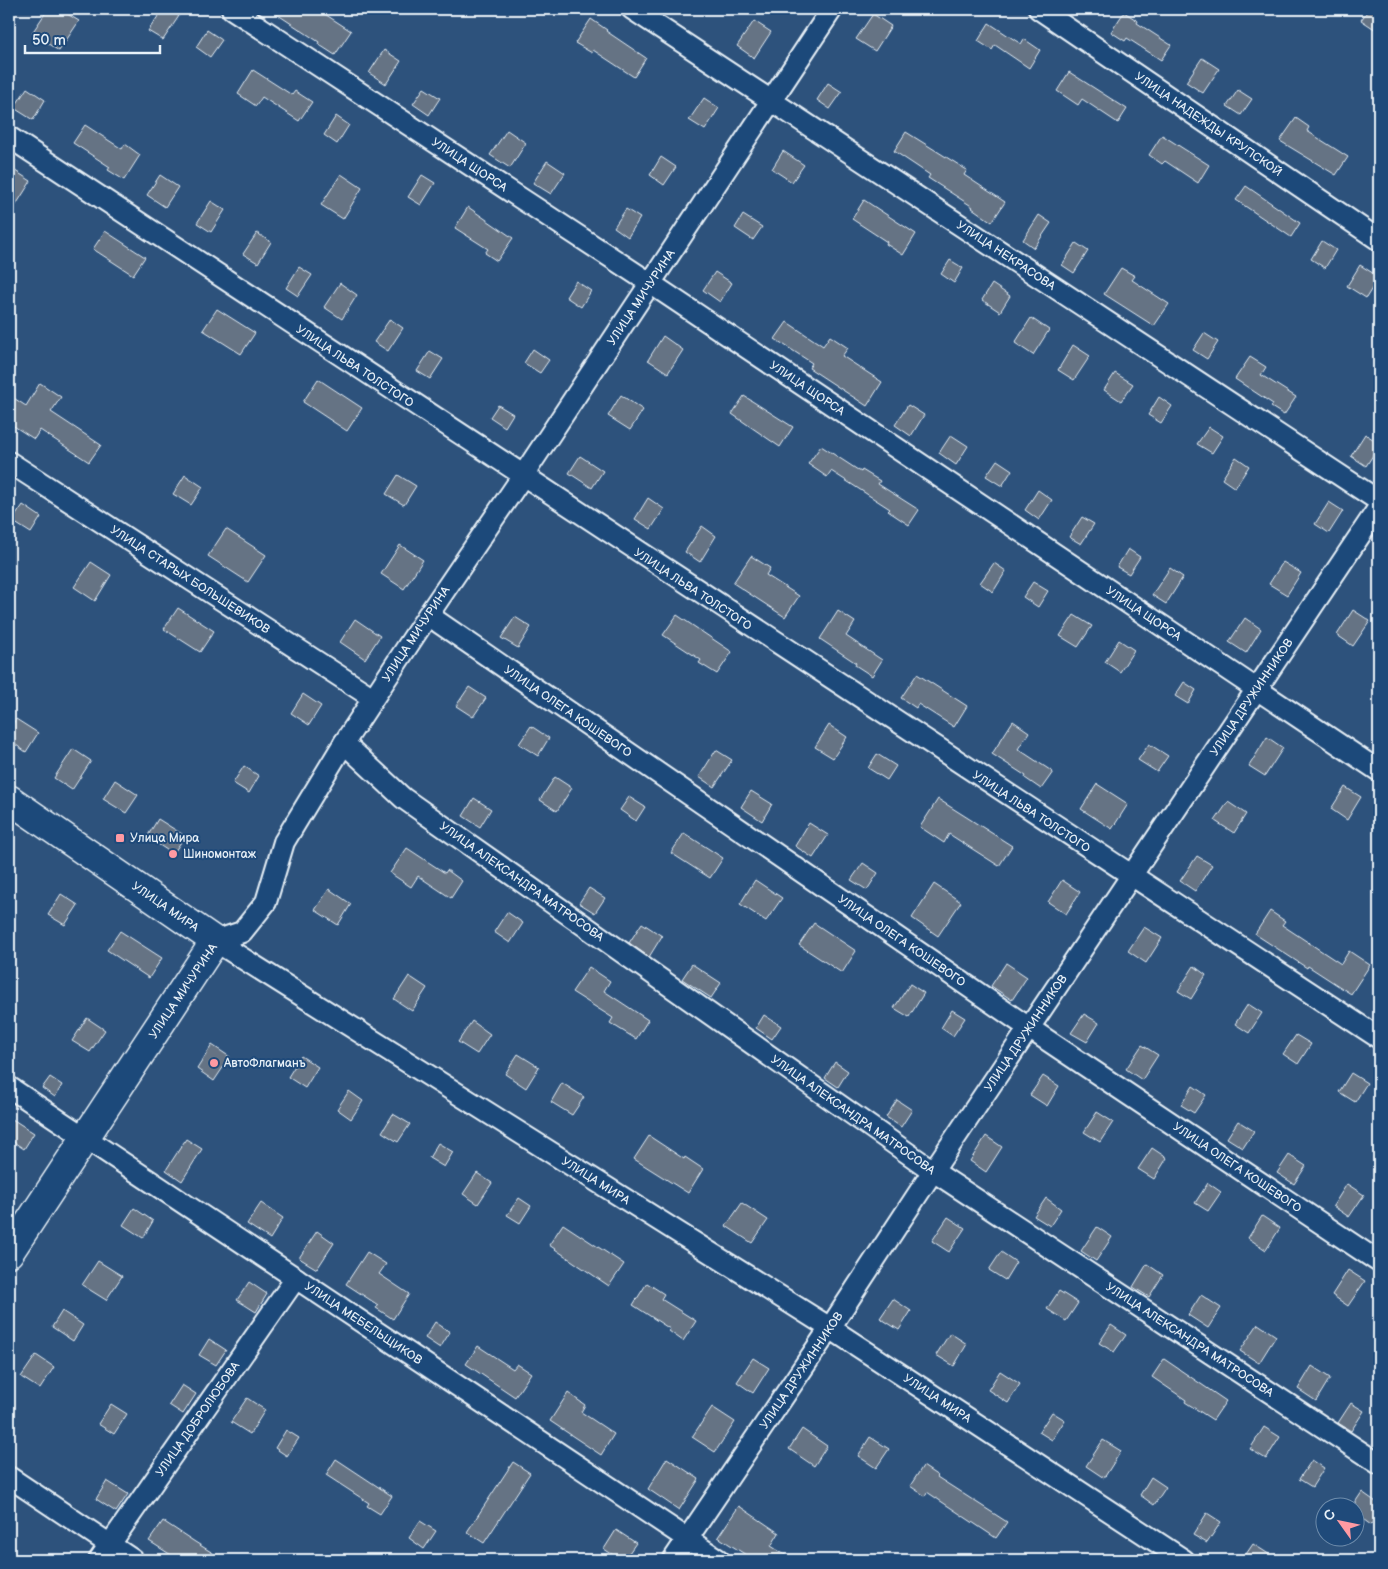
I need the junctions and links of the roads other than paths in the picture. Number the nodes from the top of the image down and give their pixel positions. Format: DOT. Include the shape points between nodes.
graph roads {
  1 [pos="232,9"];
  2 [pos="632,9"];
  3 [pos="832,9"];
  4 [pos="1039,9"];
  5 [pos="771,100"];
  6 [pos="9,137"];
  7 [pos="1379,240"];
  8 [pos="650,282"];
  9 [pos="9,462"];
  10 [pos="522,477"];
  11 [pos="1379,501"];
  12 [pos="1379,507"];
  13 [pos="428,615"];
  14 [pos="1258,691"];
  15 [pos="373,698"];
  16 [pos="344,743"];
  17 [pos="1379,772"];
  18 [pos="9,799"];
  19 [pos="1132,878"];
  20 [pos="215,941"];
  21 [pos="1029,1028"];
  22 [pos="1379,1038"];
  23 [pos="9,1087"];
  24 [pos="86,1138"];
  25 [pos="933,1171"];
  26 [pos="9,1253"];
  27 [pos="1379,1262"];
  28 [pos="296,1278"];
  29 [pos="830,1328"];
  30 [pos="1379,1464"];
  31 [pos="9,1478"];
  32 [pos="687,1538"];
  33 [pos="104,1553"];
  34 [pos="133,1560"];
  35 [pos="673,1560"];
  36 [pos="719,1560"];
  37 [pos="1184,1560"];
  1 -- 8 [label="street, УЛИЦА ЩОРСА"];
  2 -- 5 [label="street, УЛИЦА НЕКРАСОВА"];
  3 -- 5 [label="street, УЛИЦА МИЧУРИНА"];
  4 -- 7 [label="street, УЛИЦА НАДЕЖДЫ КРУПСКОЙ"];
  5 -- 8 [label="street, УЛИЦА МИЧУРИНА"];
  5 -- 11 [label="street, УЛИЦА НЕКРАСОВА"];
  6 -- 10 [label="street, УЛИЦА ЛЬВА ТОЛСТОГО"];
  8 -- 10 [label="street, УЛИЦА МИЧУРИНА"];
  8 -- 14 [label="street, УЛИЦА ЩОРСА"];
  9 -- 15 [label="street, УЛИЦА СТАРЫХ БОЛЬШЕВИКОВ"];
  10 -- 13 [label="street, УЛИЦА МИЧУРИНА"];
  10 -- 19 [label="street, УЛИЦА ЛЬВА ТОЛСТОГО"];
  12 -- 14 [label="street, УЛИЦА ДРУЖИННИКОВ"];
  13 -- 15 [label="street, УЛИЦА МИЧУРИНА"];
  13 -- 21 [label="street, УЛИЦА ОЛЕГА КОШЕВОГО"];
  14 -- 17 [label="street, УЛИЦА ЩОРСА"];
  14 -- 19 [label="street, УЛИЦА ДРУЖИННИКОВ"];
  15 -- 16 [label="street, УЛИЦА МИЧУРИНА"];
  16 -- 20 [label="street, УЛИЦА МИЧУРИНА" via="284,842 266,902 242,932"];
  16 -- 25 [label="street, УЛИЦА АЛЕКСАНДРА МАТРОСОВА" via="403,798"];
  18 -- 20 [label="street, УЛИЦА МИРА"];
  19 -- 21 [label="street, УЛИЦА ДРУЖИННИКОВ"];
  19 -- 22 [label="street, УЛИЦА ЛЬВА ТОЛСТОГО"];
  20 -- 24 [label="street, УЛИЦА МИЧУРИНА"];
  20 -- 29 [label="street, УЛИЦА МИРА"];
  21 -- 25 [label="street, УЛИЦА ДРУЖИННИКОВ"];
  21 -- 27 [label="street, УЛИЦА ОЛЕГА КОШЕВОГО"];
  23 -- 24 [label="street, УЛИЦА МЕБЕЛЬЩИКОВ"];
  24 -- 26 [label="street, УЛИЦА МИЧУРИНА"];
  24 -- 28 [label="street, УЛИЦА МЕБЕЛЬЩИКОВ"];
  25 -- 29 [label="street, УЛИЦА ДРУЖИННИКОВ"];
  25 -- 30 [label="street, УЛИЦА АЛЕКСАНДРА МАТРОСОВА"];
  28 -- 32 [label="street, УЛИЦА МЕБЕЛЬЩИКОВ"];
  28 -- 33 [label="street, УЛИЦА ДОБРОЛЮБОВА"];
  29 -- 32 [label="street, УЛИЦА ДРУЖИННИКОВ"];
  29 -- 37 [label="street, УЛИЦА МИРА"];
  31 -- 33 [label="street"];
  32 -- 35 [label="street, УЛИЦА ДРУЖИННИКОВ"];
  32 -- 36 [label="street, УЛИЦА МЕБЕЛЬЩИКОВ"];
  33 -- 34 [label="street"];
}
